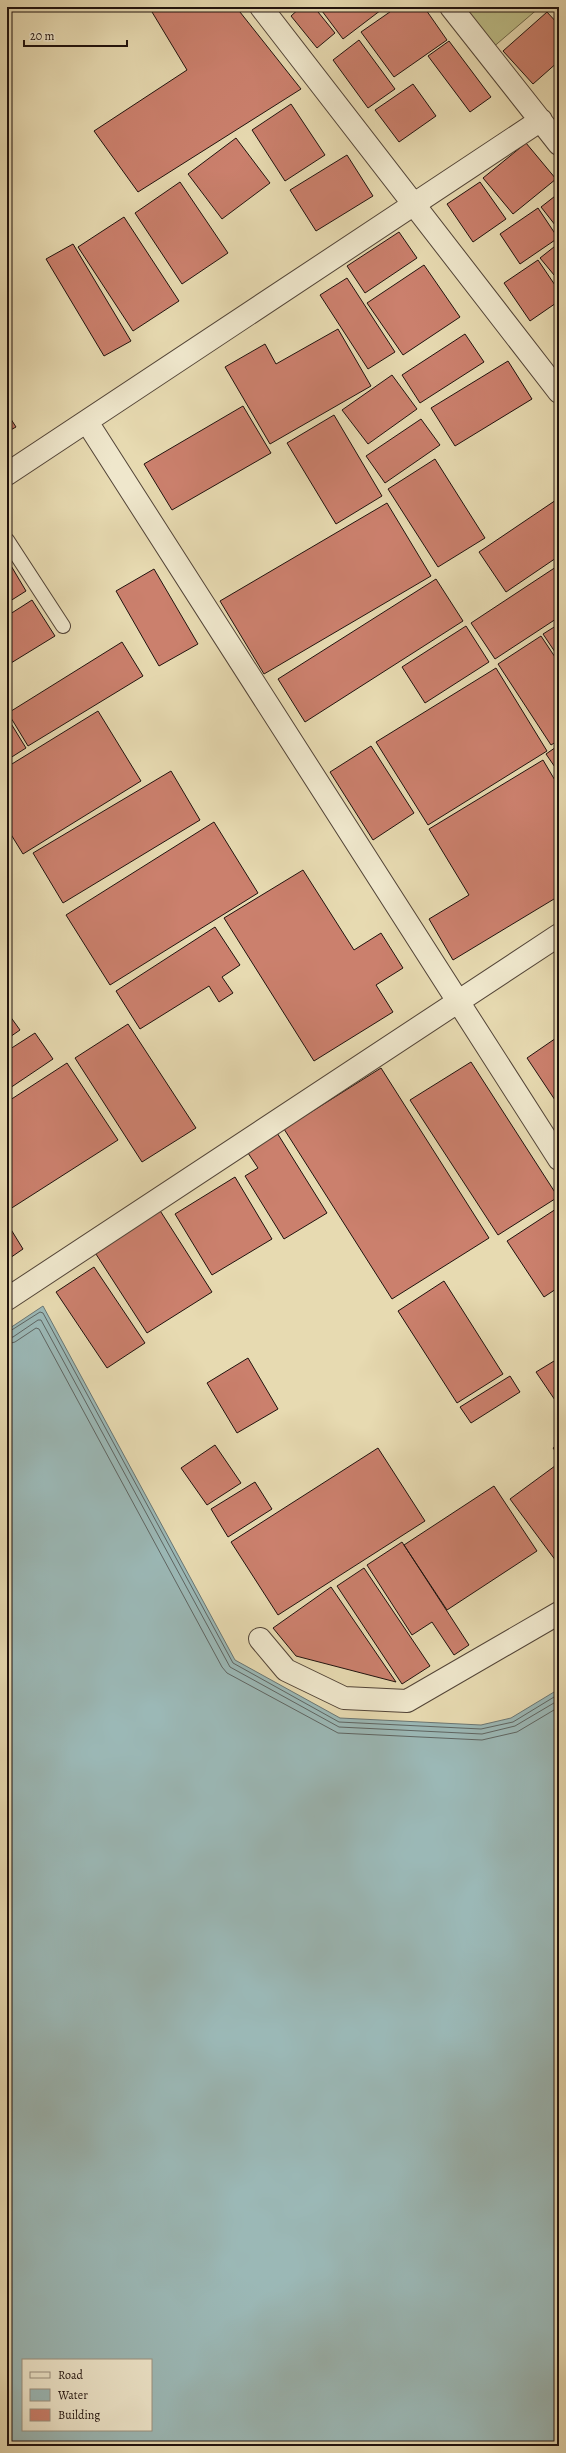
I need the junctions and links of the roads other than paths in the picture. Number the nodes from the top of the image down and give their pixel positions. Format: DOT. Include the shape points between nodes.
graph roads {
  1 [pos="261,7"];
  2 [pos="451,7"];
  3 [pos="542,120"];
  4 [pos="559,144"];
  5 [pos="413,204"];
  6 [pos="559,392"];
  7 [pos="87,422"];
  8 [pos="7,474"];
  9 [pos="7,540"];
  10 [pos="63,626"];
  11 [pos="559,935"];
  12 [pos="457,1002"];
  13 [pos="559,1159"];
  14 [pos="7,1299"];
  15 [pos="559,1613"];
  16 [pos="260,1639"];
  1 -- 5 [label="street"];
  2 -- 3 [label="street"];
  3 -- 4 [label="street"];
  3 -- 5 [label="street"];
  5 -- 6 [label="street"];
  5 -- 7 [label="street"];
  7 -- 8 [label="street"];
  7 -- 12 [label="street"];
  9 -- 10 [label="lane"];
  11 -- 12 [label="street"];
  12 -- 13 [label="street"];
  12 -- 14 [label="street"];
  15 -- 16 [label="street" via="407,1701 344,1698 286,1670"];
}
